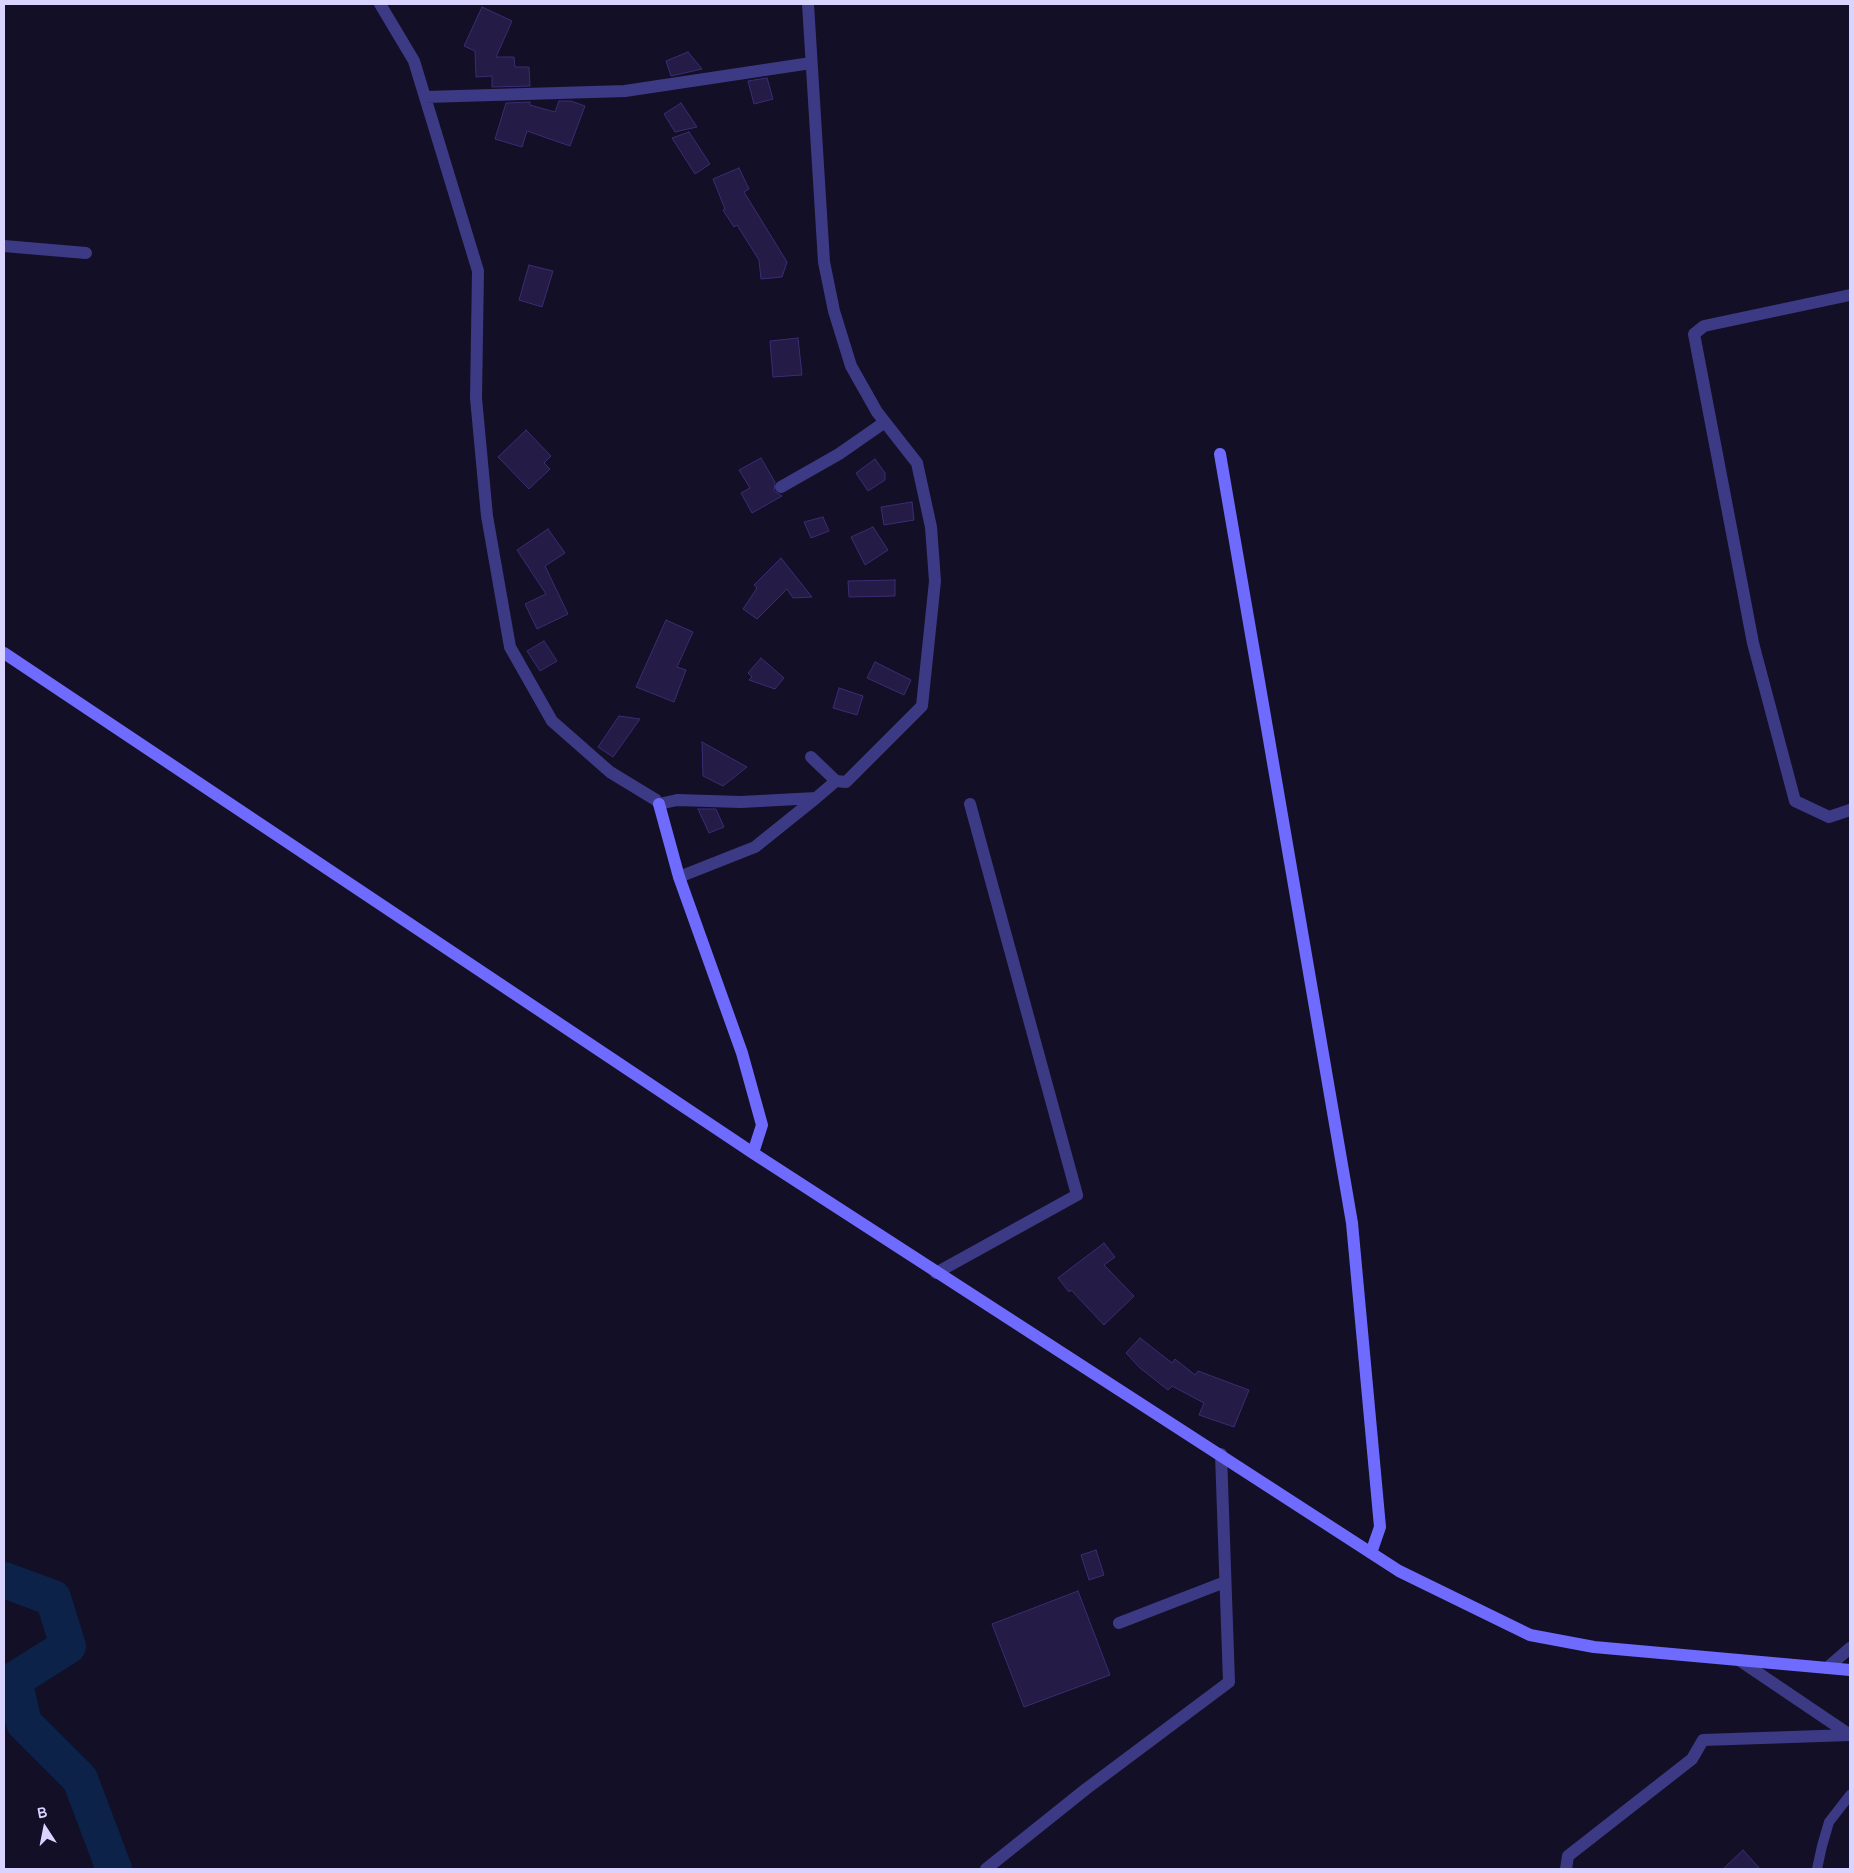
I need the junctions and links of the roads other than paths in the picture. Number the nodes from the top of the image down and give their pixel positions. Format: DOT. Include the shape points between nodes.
graph roads {
  1 [pos="380,4"];
  2 [pos="808,4"];
  3 [pos="811,63"];
  4 [pos="426,97"];
  5 [pos="4,246"];
  6 [pos="86,253"];
  7 [pos="1850,295"];
  8 [pos="885,422"];
  9 [pos="1220,454"];
  10 [pos="781,487"];
  11 [pos="4,653"];
  12 [pos="811,757"];
  13 [pos="836,781"];
  14 [pos="816,798"];
  15 [pos="658,804"];
  16 [pos="970,804"];
  17 [pos="1850,810"];
  18 [pos="679,877"];
  19 [pos="753,1153"];
  20 [pos="936,1273"];
  21 [pos="1220,1454"];
  22 [pos="1371,1553"];
  23 [pos="1225,1582"];
  24 [pos="1119,1623"];
  25 [pos="1850,1648"];
  26 [pos="1739,1660"];
  27 [pos="1826,1668"];
  28 [pos="1850,1670"];
  29 [pos="1850,1735"];
  30 [pos="1850,1795"];
  31 [pos="986,1869"];
  32 [pos="1566,1869"];
  33 [pos="1817,1869"];
  1 -- 4 [label="street" via="414,61"];
  2 -- 3 [label="street"];
  3 -- 4 [label="street" via="625,91"];
  3 -- 8 [label="street" via="824,262 834,311 851,366"];
  4 -- 15 [label="street" via="478,271 476,398 487,516 510,647 552,721 610,772"];
  5 -- 6 [label="street"];
  7 -- 17 [label="street" via="1704,326 1694,334 1753,643 1795,801 1829,817"];
  8 -- 10 [label="street" via="839,454"];
  8 -- 13 [label="street" via="917,463 931,527 935,581 922,706 846,782"];
  9 -- 22 [label="street" via="1352,1223 1380,1527"];
  11 -- 19 [label="street"];
  12 -- 13 [label="street"];
  13 -- 14 [label="street"];
  14 -- 15 [label="street" via="741,802 677,800"];
  14 -- 18 [label="street" via="755,846"];
  15 -- 18 [label="street"];
  16 -- 20 [label="street" via="1076,1195"];
  18 -- 19 [label="street" via="742,1054 762,1125"];
  19 -- 20 [label="street"];
  20 -- 21 [label="street"];
  21 -- 22 [label="street"];
  21 -- 23 [label="street"];
  22 -- 26 [label="street" via="1399,1571 1530,1635 1594,1647"];
  23 -- 24 [label="street"];
  23 -- 31 [label="street" via="1230,1682 1086,1789"];
  25 -- 27 [label="street"];
  26 -- 27 [label="street"];
  26 -- 29 [label="street"];
  27 -- 28 [label="street"];
  29 -- 32 [label="street" via="1704,1740 1692,1759 1568,1856"];
  30 -- 33 [label="lane" via="1830,1822"];
}
